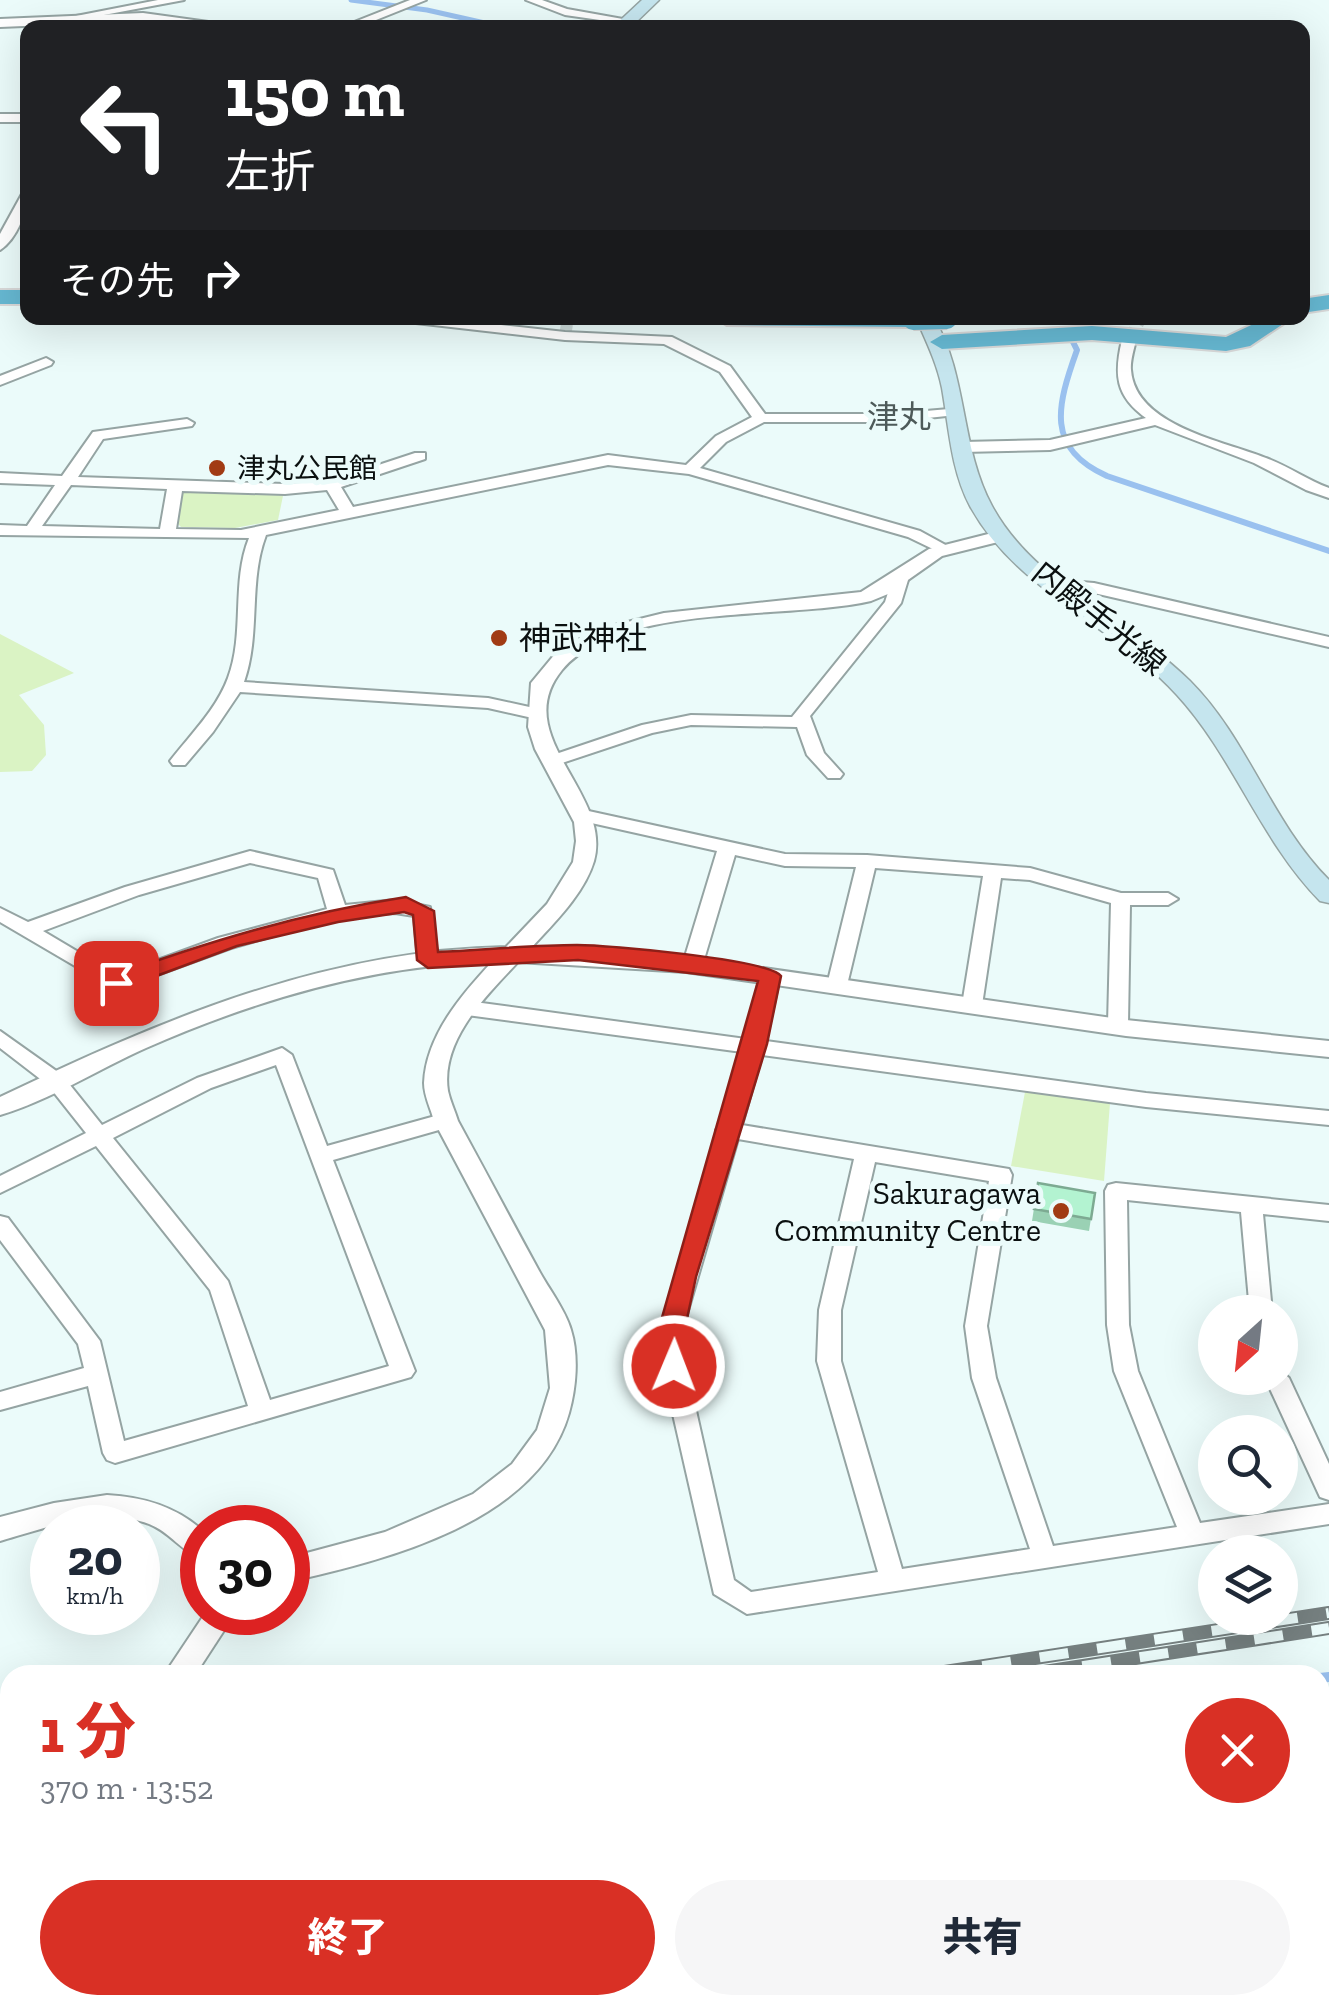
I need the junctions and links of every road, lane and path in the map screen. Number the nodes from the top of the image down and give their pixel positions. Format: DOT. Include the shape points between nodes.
graph roads {
  1 [pos="178,0"];
  2 [pos="394,0"];
  3 [pos="537,0"];
  4 [pos="651,0"];
  5 [pos="415,1"];
  6 [pos="77,17"];
  7 [pos="52,20"];
  8 [pos="184,20"];
  9 [pos="365,20"];
  10 [pos="605,20"];
  11 [pos="628,20"];
  12 [pos="20,209"];
  13 [pos="0,246"];
  14 [pos="468,325"];
  15 [pos="932,325"];
  16 [pos="1254,326"];
  17 [pos="1129,340"];
  18 [pos="46,362"];
  19 [pos="0,381"];
  20 [pos="956,411"];
  21 [pos="761,418"];
  22 [pos="1153,421"];
  23 [pos="187,423"];
  24 [pos="963,447"];
  25 [pos="420,456"];
  26 [pos="690,470"];
  27 [pos="0,478"];
  28 [pos="65,483"];
  29 [pos="332,485"];
  30 [pos="178,486"];
  31 [pos="1329,493"];
  32 [pos="349,513"];
  33 [pos="0,530"];
  34 [pos="32,532"];
  35 [pos="167,532"];
  36 [pos="259,532"];
  37 [pos="1000,536"];
  38 [pos="943,548"];
  39 [pos="900,580"];
  40 [pos="1057,585"];
  41 [pos="1329,642"];
  42 [pos="233,686"];
  43 [pos="537,714"];
  44 [pos="802,722"];
  45 [pos="178,761"];
  46 [pos="553,761"];
  47 [pos="834,774"];
  48 [pos="584,816"];
  49 [pos="727,850"];
  50 [pos="867,861"];
  51 [pos="993,871"];
  52 [pos="1325,888"];
  53 [pos="1168,899"];
  54 [pos="1121,900"];
  55 [pos="0,914"];
  56 [pos="338,914"];
  57 [pos="28,928"];
  58 [pos="516,954"];
  59 [pos="428,960"];
  60 [pos="693,962"];
  61 [pos="770,976"];
  62 [pos="838,985"];
  63 [pos="972,1005"];
  64 [pos="467,1008"];
  65 [pos="1118,1024"];
  66 [pos="0,1038"];
  67 [pos="755,1044"];
  68 [pos="1329,1049"];
  69 [pos="55,1080"];
  70 [pos="0,1107"];
  71 [pos="1329,1118"];
  72 [pos="446,1121"];
  73 [pos="727,1130"];
  74 [pos="99,1134"];
  75 [pos="866,1154"];
  76 [pos="319,1156"];
  77 [pos="0,1185"];
  78 [pos="1252,1206"];
  79 [pos="1329,1213"];
  80 [pos="0,1224"];
  81 [pos="1260,1295"];
  82 [pos="96,1374"];
  83 [pos="1285,1395"];
  84 [pos="0,1402"];
  85 [pos="262,1412"];
  86 [pos="1329,1490"];
  87 [pos="1329,1514"];
  88 [pos="180,1524"];
  89 [pos="0,1529"];
  90 [pos="1192,1536"];
  91 [pos="1045,1558"];
  92 [pos="310,1564"];
  93 [pos="894,1581"];
  94 [pos="206,1635"];
  95 [pos="186,1665"];
  1 -- 6 [label="street"];
  2 -- 5 [label="street"];
  3 -- 10 [label="street"];
  4 -- 11 [label="main road"];
  5 -- 9 [label="street"];
  6 -- 7 [label="street"];
  6 -- 8 [label="street"];
  12 -- 13 [label="street"];
  14 -- 21 [label="street" via="667,340 725,369"];
  15 -- 16 [label="highway" via="1226,344"];
  15 -- 20 [label="main road, 内殿手光線"];
  17 -- 22 [label="street" via="1128,386"];
  18 -- 19 [label="street"];
  20 -- 21 [label="street"];
  20 -- 24 [label="main road, 内殿手光線"];
  21 -- 26 [label="street" via="722,439"];
  22 -- 24 [label="street" via="1050,445"];
  22 -- 31 [label="street"];
  23 -- 28 [label="street" via="98,436 82,468"];
  24 -- 37 [label="main road, 内殿手光線" via="968,475"];
  25 -- 29 [label="street"];
  26 -- 32 [label="street" via="608,460"];
  26 -- 38 [label="street"];
  27 -- 28 [label="street"];
  28 -- 30 [label="street"];
  28 -- 34 [label="street" via="42,508"];
  29 -- 30 [label="street"];
  29 -- 32 [label="street"];
  30 -- 35 [label="street"];
  32 -- 36 [label="street"];
  33 -- 34 [label="street"];
  34 -- 35 [label="street"];
  35 -- 36 [label="street"];
  36 -- 42 [label="street"];
  37 -- 38 [label="street"];
  37 -- 40 [label="main road, 内殿手光線"];
  38 -- 39 [label="street"];
  39 -- 43 [label="street" via="827,605 674,614 600,634 556,667"];
  39 -- 44 [label="street" via="892,603 818,690"];
  40 -- 41 [label="street"];
  40 -- 52 [label="main road, 内殿手光線" via="1185,689 1222,738 1271,827"];
  42 -- 43 [label="street" via="470,701"];
  42 -- 45 [label="street"];
  43 -- 46 [label="street"];
  44 -- 46 [label="street" via="691,720"];
  44 -- 47 [label="street" via="816,755"];
  46 -- 48 [label="street"];
  48 -- 49 [label="street"];
  48 -- 58 [label="street" via="582,864"];
  49 -- 50 [label="street" via="785,860"];
  49 -- 60 [label="street"];
  50 -- 51 [label="street"];
  50 -- 62 [label="street"];
  51 -- 54 [label="street" via="1030,874"];
  51 -- 63 [label="street"];
  53 -- 54 [label="street"];
  54 -- 65 [label="street"];
  55 -- 57 [label="street"];
  56 -- 57 [label="street" via="231,940 116,983"];
  56 -- 57 [label="street" via="326,874 250,856"];
  56 -- 59 [label="street" via="406,904 424,911"];
  58 -- 59 [label="street"];
  58 -- 60 [label="street"];
  58 -- 64 [label="street"];
  59 -- 69 [label="street" via="257,995"];
  60 -- 61 [label="street"];
  61 -- 62 [label="street"];
  61 -- 67 [label="street"];
  62 -- 63 [label="street"];
  63 -- 65 [label="street"];
  64 -- 67 [label="street"];
  64 -- 72 [label="street" via="439,1061 436,1086"];
  65 -- 68 [label="street"];
  66 -- 69 [label="street"];
  67 -- 71 [label="street" via="1146,1100"];
  67 -- 73 [label="street"];
  69 -- 70 [label="street"];
  69 -- 74 [label="street"];
  72 -- 76 [label="street"];
  72 -- 92 [label="street" via="558,1330 563,1389 542,1444 516,1477 455,1521"];
  73 -- 75 [label="street"];
  73 -- 93 [label="street" via="672,1328 674,1366 723,1586 747,1603"];
  74 -- 76 [label="street" via="204,1083 282,1056"];
  74 -- 77 [label="street"];
  74 -- 85 [label="street" via="220,1287"];
  75 -- 91 [label="street" via="1001,1174 976,1326 984,1378"];
  75 -- 93 [label="street" via="830,1310 830,1361"];
  76 -- 85 [label="street" via="404,1371"];
  78 -- 79 [label="street"];
  78 -- 81 [label="street"];
  78 -- 90 [label="street" via="1116,1192 1118,1325 1126,1371"];
  80 -- 82 [label="street" via="89,1341"];
  82 -- 84 [label="street"];
  82 -- 85 [label="street" via="115,1454"];
  83 -- 86 [label="street"];
  87 -- 90 [label="street"];
  88 -- 89 [label="street" via="116,1504"];
  90 -- 91 [label="street"];
  91 -- 93 [label="street"];
  94 -- 95 [label="street"];
}
